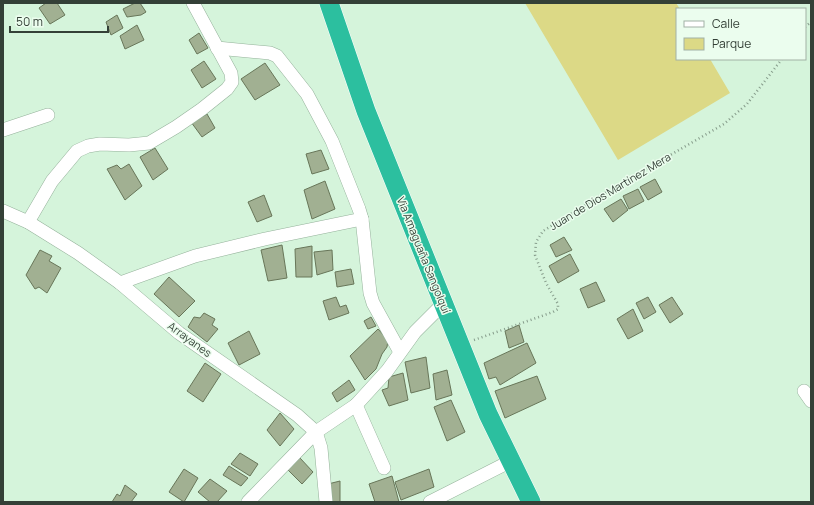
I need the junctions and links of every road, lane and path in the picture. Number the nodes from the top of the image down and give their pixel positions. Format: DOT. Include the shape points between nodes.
graph roads {
  1 [pos="193,3"];
  2 [pos="329,3"];
  3 [pos="217,48"];
  4 [pos="781,60"];
  5 [pos="48,115"];
  6 [pos="3,130"];
  7 [pos="3,211"];
  8 [pos="362,219"];
  9 [pos="28,222"];
  10 [pos="120,283"];
  11 [pos="444,303"];
  12 [pos="460,345"];
  13 [pos="400,352"];
  14 [pos="356,405"];
  15 [pos="316,432"];
  16 [pos="511,461"];
  17 [pos="384,468"];
  18 [pos="248,502"];
  19 [pos="326,502"];
  20 [pos="430,502"];
  21 [pos="531,502"];
  1 -- 3 [label="street"];
  2 -- 11 [label="highway, Via Amaguaña Sangolquí" via="366,111"];
  3 -- 8 [label="street" via="270,53 282,61 307,94 332,141"];
  3 -- 9 [label="street" via="231,73 232,82 227,89 176,127 149,143 100,144 77,151 52,181"];
  4 -- 12 [label="path, Juan de Dios Martínez Mera" via="747,104 724,124 543,231 536,242 535,255 558,309"];
  5 -- 6 [label="street"];
  7 -- 9 [label="street, Arrayanes"];
  8 -- 10 [label="street" via="196,256"];
  8 -- 13 [label="street" via="370,293"];
  9 -- 10 [label="street, Arrayanes"];
  10 -- 15 [label="street, Arrayanes" via="179,333 298,415"];
  11 -- 12 [label="highway, Via Amaguaña Sangolquí"];
  11 -- 13 [label="street" via="415,332"];
  12 -- 16 [label="highway, Via Amaguaña Sangolquí" via="488,414"];
  13 -- 14 [label="street" via="387,371"];
  14 -- 15 [label="street"];
  14 -- 17 [label="street"];
  15 -- 18 [label="street"];
  15 -- 19 [label="street" via="321,448"];
  16 -- 20 [label="street"];
  16 -- 21 [label="highway, Via Amaguaña Sangolquí"];
}
